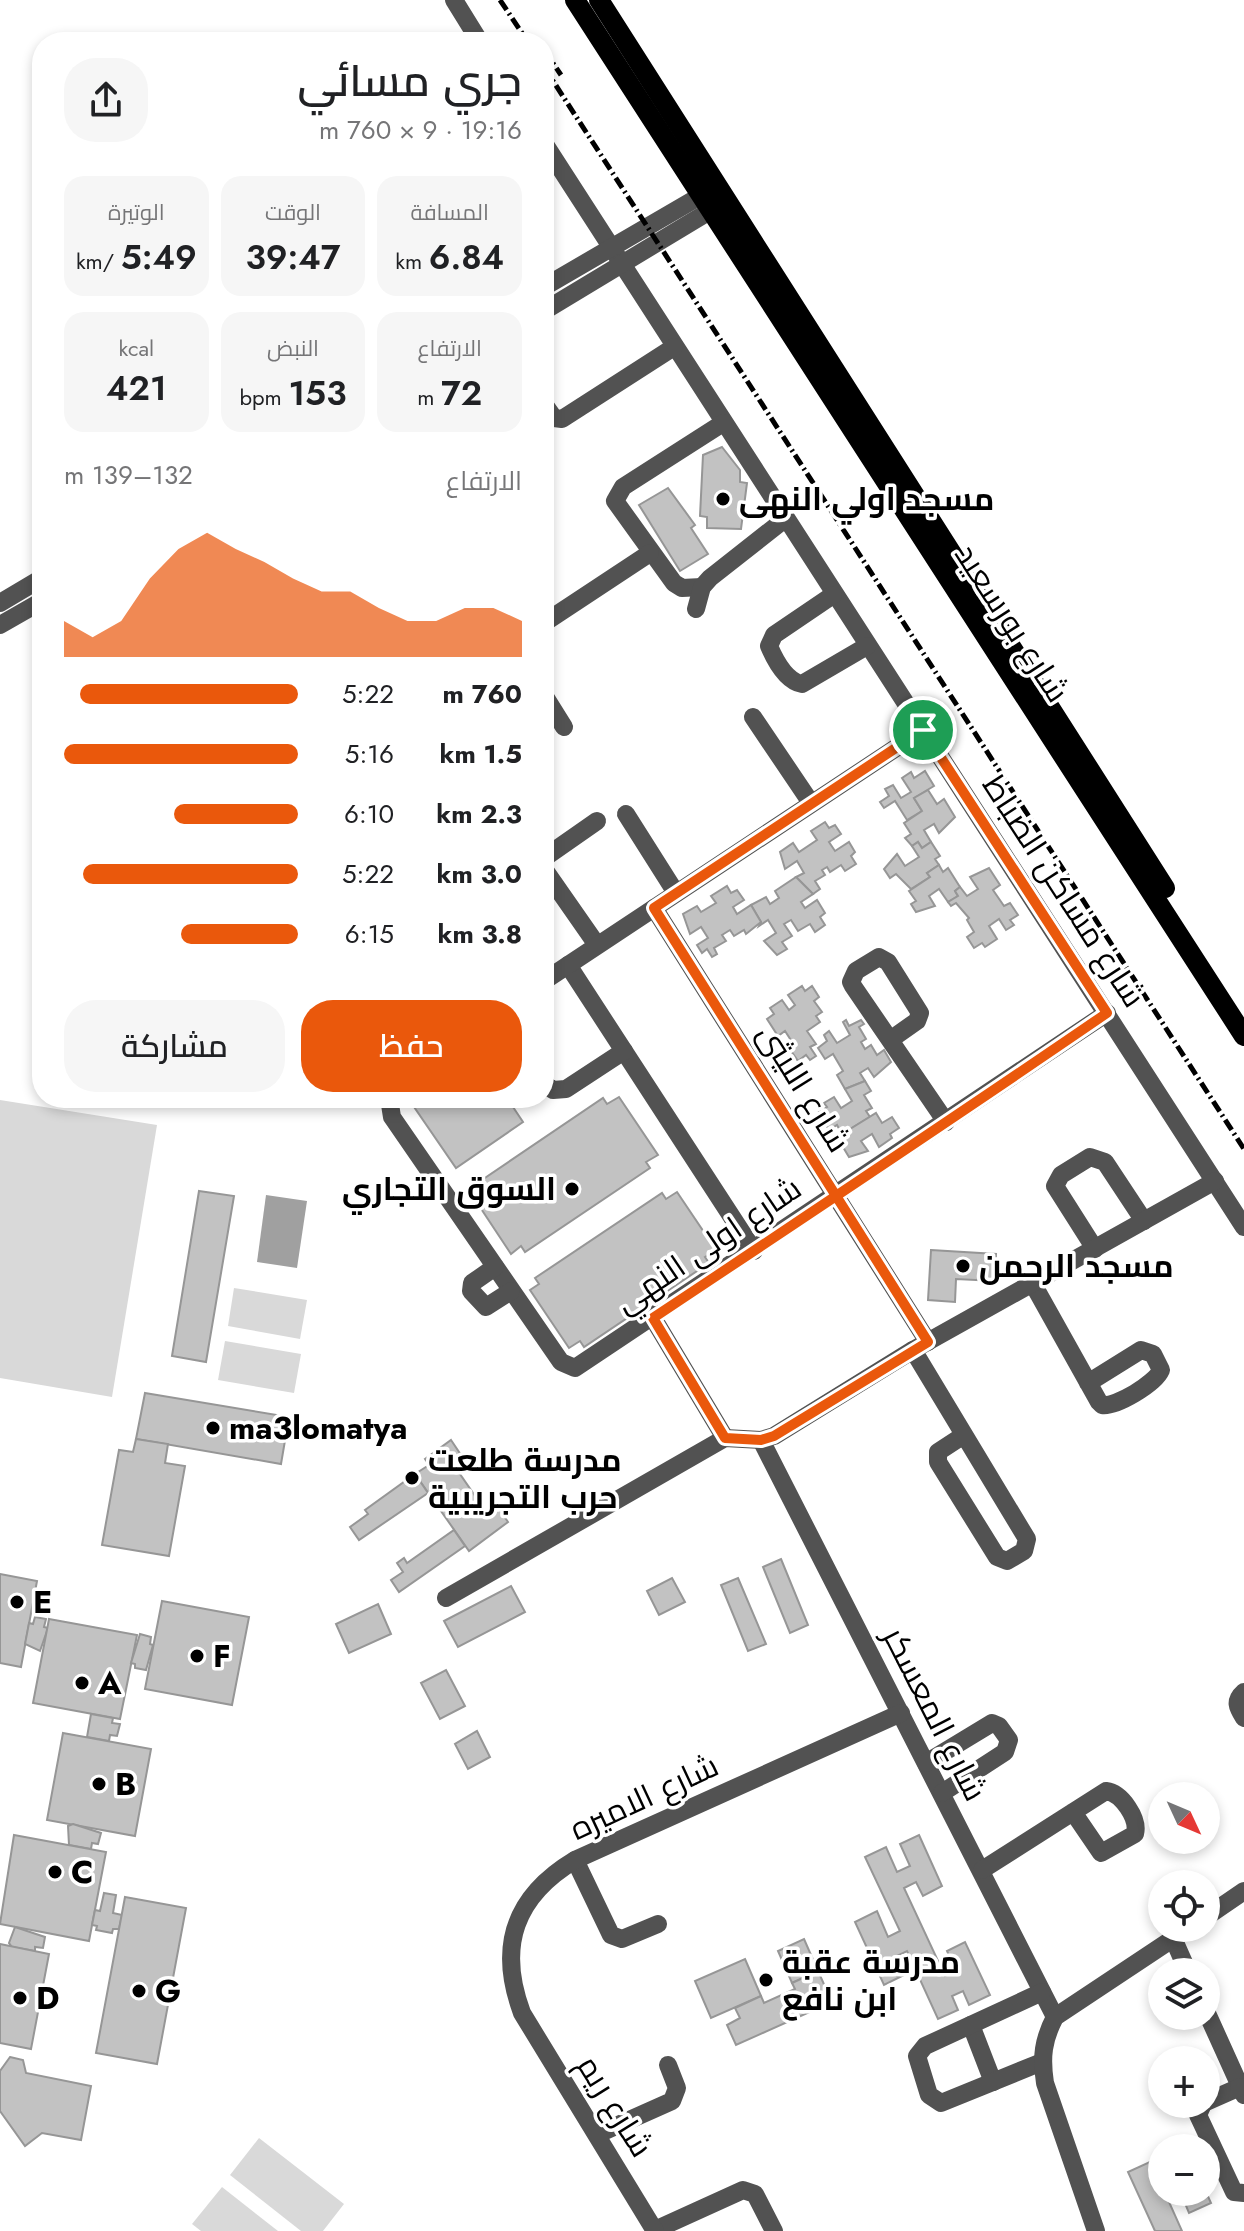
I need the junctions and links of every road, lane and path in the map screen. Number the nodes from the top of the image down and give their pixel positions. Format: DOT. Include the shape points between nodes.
graph roads {
  1 [pos="454,0"];
  2 [pos="575,0"];
  3 [pos="599,0"];
  4 [pos="474,32"];
  5 [pos="554,159"];
  6 [pos="725,192"];
  7 [pos="704,204"];
  8 [pos="611,249"];
  9 [pos="622,266"];
  10 [pos="554,281"];
  11 [pos="554,305"];
  12 [pos="674,347"];
  13 [pos="554,418"];
  14 [pos="723,423"];
  15 [pos="785,519"];
  16 [pos="650,553"];
  17 [pos="702,587"];
  18 [pos="32,593"];
  19 [pos="833,595"];
  20 [pos="32,596"];
  21 [pos="0,603"];
  22 [pos="696,609"];
  23 [pos="554,616"];
  24 [pos="0,625"];
  25 [pos="867,646"];
  26 [pos="554,711"];
  27 [pos="753,717"];
  28 [pos="564,727"];
  29 [pos="923,730"];
  30 [pos="811,803"];
  31 [pos="626,814"];
  32 [pos="597,821"];
  33 [pos="554,851"];
  34 [pos="554,883"];
  35 [pos="676,893"];
  36 [pos="654,908"];
  37 [pos="597,945"];
  38 [pos="568,965"];
  39 [pos="554,974"];
  40 [pos="1107,1013"];
  41 [pos="1244,1013"];
  42 [pos="1244,1036"];
  43 [pos="890,1040"];
  44 [pos="624,1051"];
  45 [pos="554,1090"];
  46 [pos="392,1108"];
  47 [pos="946,1122"];
  48 [pos="1215,1181"];
  49 [pos="835,1195"];
  50 [pos="1144,1221"];
  51 [pos="1244,1227"];
  52 [pos="1095,1249"];
  53 [pos="754,1251"];
  54 [pos="495,1267"];
  55 [pos="1033,1284"];
  56 [pos="511,1291"];
  57 [pos="653,1318"];
  58 [pos="920,1346"];
  59 [pos="1088,1383"];
  60 [pos="964,1435"];
  61 [pos="725,1438"];
  62 [pos="761,1440"];
  63 [pos="446,1598"];
  64 [pos="1244,1692"];
  65 [pos="901,1713"];
  66 [pos="1244,1718"];
  67 [pos="926,1763"];
  68 [pos="942,1793"];
  69 [pos="1073,1812"];
  70 [pos="575,1860"];
  71 [pos="982,1870"];
  72 [pos="1244,1891"];
  73 [pos="1220,1907"];
  74 [pos="658,1924"];
  75 [pos="1168,1942"];
  76 [pos="1042,1992"];
  77 [pos="522,2013"];
  78 [pos="1055,2017"];
  79 [pos="971,2025"];
  80 [pos="1215,2030"];
  81 [pos="1042,2062"];
  82 [pos="668,2065"];
  83 [pos="993,2082"];
  84 [pos="1242,2091"];
  85 [pos="1220,2098"];
  86 [pos="1199,2118"];
  87 [pos="598,2134"];
  88 [pos="1244,2193"];
  89 [pos="655,2231"];
  90 [pos="774,2231"];
  91 [pos="1096,2231"];
  1 -- 4 [label="street"];
  2 -- 7 [label="main road, شارع بورسعيد"];
  3 -- 6 [label="main road, شارع بورسعيد"];
  5 -- 8 [label="street, شارع مساكن الضباط"];
  6 -- 7 [label="street"];
  6 -- 41 [label="main road, شارع بورسعيد"];
  7 -- 8 [label="street"];
  7 -- 9 [label="street"];
  7 -- 42 [label="main road, شارع بورسعيد"];
  8 -- 9 [label="street, شارع مساكن الضباط"];
  8 -- 10 [label="street"];
  9 -- 11 [label="street"];
  9 -- 12 [label="street, شارع مساكن الضباط"];
  12 -- 13 [label="street" via="567,417"];
  12 -- 14 [label="street, شارع مساكن الضباط"];
  14 -- 15 [label="street, شارع مساكن الضباط"];
  14 -- 16 [label="street" via="617,493 618,509"];
  15 -- 17 [label="street"];
  15 -- 19 [label="street, شارع مساكن الضباط"];
  16 -- 17 [label="street" via="674,583"];
  16 -- 23 [label="street"];
  17 -- 22 [label="street"];
  18 -- 21 [label="street"];
  19 -- 25 [label="street, شارع مساكن الضباط"];
  19 -- 25 [label="street" via="774,635 771,652 789,678 802,684"];
  20 -- 24 [label="street"];
  25 -- 29 [label="street, شارع مساكن الضباط"];
  26 -- 28 [label="street"];
  27 -- 30 [label="street"];
  29 -- 30 [label="street"];
  29 -- 40 [label="street, شارع مساكن الضباط"];
  30 -- 35 [label="street"];
  31 -- 35 [label="street"];
  32 -- 33 [label="street"];
  34 -- 37 [label="street"];
  35 -- 36 [label="street"];
  36 -- 37 [label="street"];
  36 -- 49 [label="street, شارع الليثى"];
  37 -- 38 [label="street"];
  38 -- 39 [label="street"];
  38 -- 44 [label="street"];
  40 -- 47 [label="street, شارع اولى النهي"];
  40 -- 48 [label="street, شارع مساكن الضباط"];
  43 -- 47 [label="street"];
  44 -- 45 [label="street" via="566,1089"];
  44 -- 53 [label="street"];
  46 -- 54 [label="street"];
  47 -- 49 [label="street, شارع اولى النهي"];
  48 -- 50 [label="street"];
  48 -- 51 [label="street, شارع مساكن الضباط"];
  49 -- 53 [label="street, شارع اولى النهي"];
  49 -- 58 [label="street, شارع الليثى"];
  50 -- 52 [label="street"];
  50 -- 52 [label="street" via="1105,1162 1090,1157 1061,1175 1055,1186"];
  52 -- 55 [label="street"];
  53 -- 57 [label="street, شارع اولى النهي"];
  54 -- 56 [label="street"];
  54 -- 56 [label="street" via="472,1283 471,1291 486,1307"];
  55 -- 58 [label="street"];
  55 -- 59 [label="street"];
  56 -- 57 [label="street, شارع اولى النهي" via="567,1367 582,1366"];
  57 -- 61 [label="street"];
  58 -- 60 [label="street, شارع الليثى"];
  58 -- 62 [label="street"];
  60 -- 60 [label="street, شارع الليثى" via="1027,1539 1024,1551 1007,1561 997,1557 938,1462 938,1452"];
  61 -- 62 [label="street"];
  61 -- 63 [label="street"];
  62 -- 65 [label="street, شارع المعسكر"];
  64 -- 66 [label="street" via="1237,1707"];
  65 -- 67 [label="street, شارع المعسكر"];
  65 -- 70 [label="street, شارع الاميره"];
  67 -- 68 [label="street, شارع المعسكر"];
  67 -- 68 [label="street" via="992,1723 1009,1740 1005,1752"];
  68 -- 71 [label="street, شارع المعسكر"];
  69 -- 71 [label="street"];
  70 -- 74 [label="street" via="611,1935 622,1939"];
  70 -- 77 [label="street, شارع الاميره" via="535,1891 512,1937 509,1963"];
  71 -- 76 [label="street, شارع المعسكر"];
  72 -- 73 [label="street"];
  75 -- 78 [label="street"];
  76 -- 78 [label="street, شارع المعسكر"];
  76 -- 79 [label="street"];
  77 -- 87 [label="street, شارع ريم"];
  78 -- 81 [label="street"];
  79 -- 83 [label="street"];
  79 -- 83 [label="street" via="919,2050 929,2095 948,2102"];
  80 -- 84 [label="street"];
  81 -- 83 [label="street"];
  81 -- 91 [label="street"];
  82 -- 87 [label="street" via="677,2088 672,2101"];
  84 -- 85 [label="street"];
  86 -- 88 [label="street" via="1234,2192"];
  87 -- 89 [label="street, شارع ريم"];
  89 -- 90 [label="street" via="743,2190 759,2199"];
}
